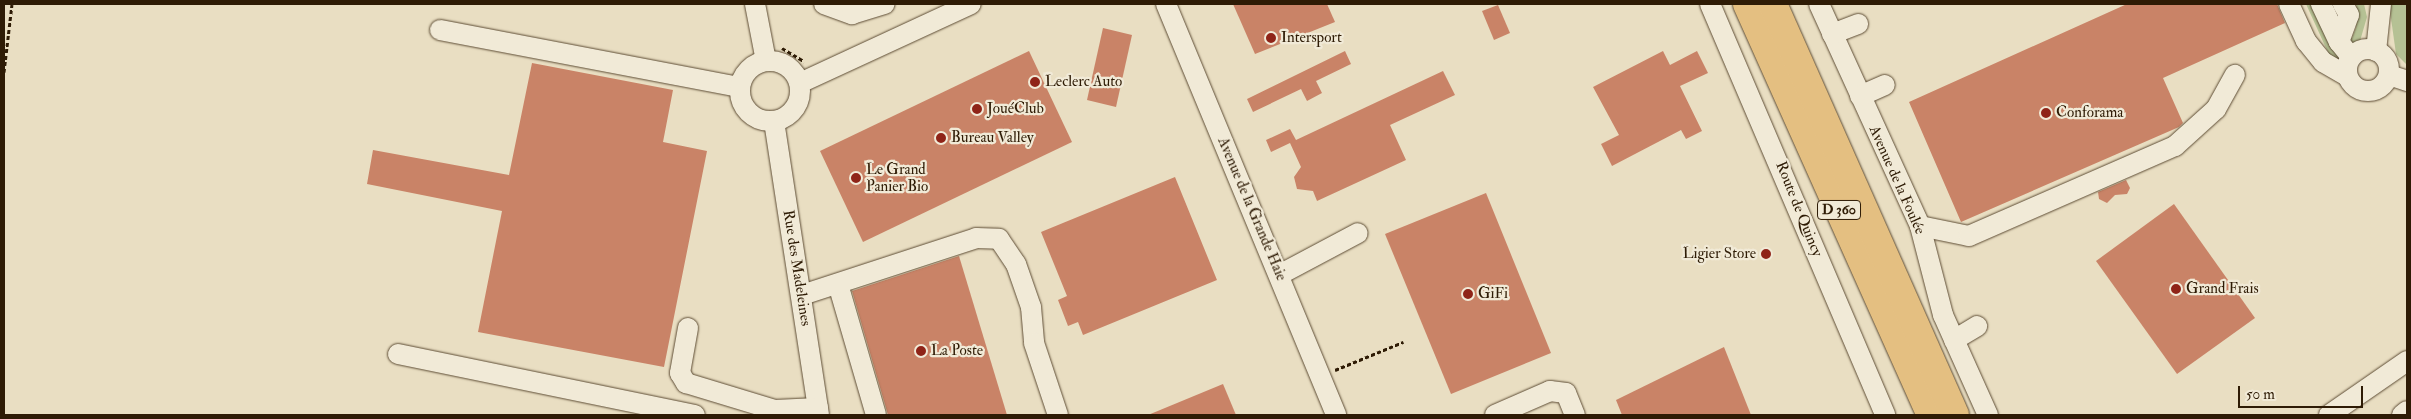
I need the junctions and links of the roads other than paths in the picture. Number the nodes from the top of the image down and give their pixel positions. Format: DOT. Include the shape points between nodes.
graph roads {
  1 [pos="755,4"];
  2 [pos="824,4"];
  3 [pos="885,4"];
  4 [pos="970,4"];
  5 [pos="1166,4"];
  6 [pos="1710,4"];
  7 [pos="1747,4"];
  8 [pos="1773,4"];
  9 [pos="1819,4"];
  10 [pos="2289,4"];
  11 [pos="2321,4"];
  12 [pos="2327,4"];
  13 [pos="2331,4"];
  14 [pos="2381,4"];
  15 [pos="2347,6"];
  16 [pos="1858,24"];
  17 [pos="440,30"];
  18 [pos="1832,34"];
  19 [pos="2376,51"];
  20 [pos="2343,52"];
  21 [pos="766,61"];
  22 [pos="2235,75"];
  23 [pos="2398,78"];
  24 [pos="800,83"];
  25 [pos="1885,85"];
  26 [pos="740,87"];
  27 [pos="1860,96"];
  28 [pos="774,121"];
  29 [pos="1920,226"];
  30 [pos="1358,233"];
  31 [pos="1279,275"];
  32 [pos="838,284"];
  33 [pos="802,295"];
  34 [pos="1976,326"];
  35 [pos="688,328"];
  36 [pos="1954,340"];
  37 [pos="398,354"];
  38 [pos="2407,361"];
  39 [pos="2407,411"];
  40 [pos="818,412"];
  41 [pos="780,413"];
  42 [pos="695,415"];
  43 [pos="876,415"];
  44 [pos="1058,415"];
  45 [pos="1336,415"];
  46 [pos="1494,415"];
  47 [pos="1575,415"];
  48 [pos="1885,415"];
  49 [pos="1931,415"];
  50 [pos="1955,415"];
  51 [pos="1988,415"];
  52 [pos="2329,415"];
  53 [pos="2402,415"];
  1 -- 21 [label="street"];
  2 -- 3 [label="street" via="852,14"];
  4 -- 24 [label="street"];
  5 -- 31 [label="street, Avenue de la Grande Haie"];
  6 -- 48 [label="street, Route de Quincy"];
  7 -- 49 [label="highway, D 360"];
  8 -- 50 [label="highway, D 360"];
  9 -- 18 [label="street, Avenue de la Foulée"];
  10 -- 20 [label="street" via="2306,41 2323,62"];
  11 -- 20 [label="street"];
  12 -- 20 [label="street"];
  13 -- 20 [label="street"];
  14 -- 19 [label="street"];
  15 -- 20 [label="street"];
  16 -- 18 [label="street"];
  17 -- 26 [label="street"];
  18 -- 27 [label="street, Avenue de la Foulée"];
  19 -- 20 [label="street"];
  19 -- 23 [label="street"];
  20 -- 23 [label="street" via="2355,88 2368,92"];
  21 -- 24 [label="street" via="783,63"];
  21 -- 26 [label="street" via="748,70"];
  22 -- 29 [label="street" via="2216,108 2175,146 1969,236"];
  24 -- 28 [label="street" via="798,103"];
  25 -- 27 [label="street"];
  26 -- 28 [label="street" via="749,112"];
  27 -- 29 [label="street, Avenue de la Foulée"];
  28 -- 33 [label="street, Rue des Madeleines"];
  29 -- 36 [label="street, Avenue de la Foulée" via="1934,289"];
  30 -- 31 [label="street"];
  31 -- 45 [label="street, Avenue de la Grande Haie"];
  32 -- 33 [label="street"];
  32 -- 43 [label="street"];
  32 -- 44 [label="street" via="976,238 999,239 1016,264 1031,307 1034,343"];
  33 -- 40 [label="street, Rue des Madeleines"];
  34 -- 36 [label="street"];
  35 -- 41 [label="street" via="680,373 686,383"];
  36 -- 51 [label="street, Avenue de la Foulée"];
  37 -- 42 [label="street"];
  38 -- 52 [label="street"];
  39 -- 53 [label="street"];
  40 -- 41 [label="street"];
  46 -- 47 [label="street" via="1550,391 1566,393"];
}
